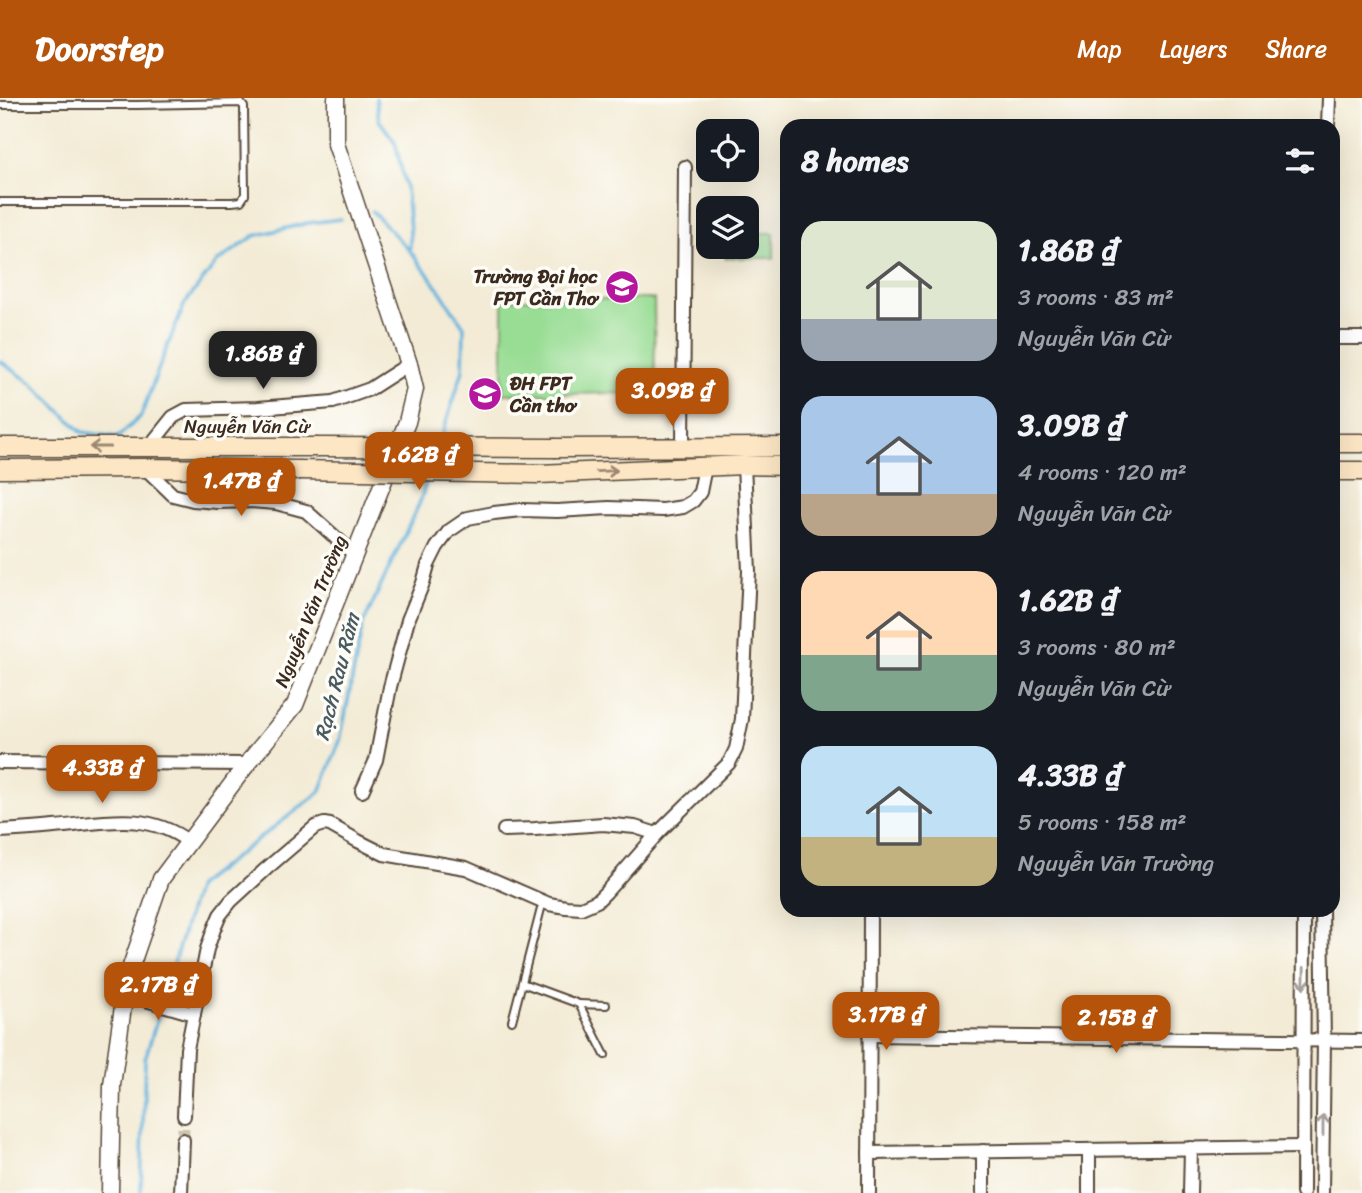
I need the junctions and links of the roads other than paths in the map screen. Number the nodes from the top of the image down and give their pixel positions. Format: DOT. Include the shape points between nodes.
graph roads {
  1 [pos="336,98"];
  2 [pos="1329,98"];
  3 [pos="0,105"];
  4 [pos="1328,119"];
  5 [pos="685,167"];
  6 [pos="0,202"];
  7 [pos="1340,338"];
  8 [pos="1362,338"];
  9 [pos="409,364"];
  10 [pos="1340,443"];
  11 [pos="1362,443"];
  12 [pos="0,447"];
  13 [pos="149,447"];
  14 [pos="683,447"];
  15 [pos="780,447"];
  16 [pos="744,466"];
  17 [pos="780,466"];
  18 [pos="705,467"];
  19 [pos="145,468"];
  20 [pos="0,469"];
  21 [pos="1340,471"];
  22 [pos="1362,471"];
  23 [pos="355,555"];
  24 [pos="0,762"];
  25 [pos="247,764"];
  26 [pos="362,791"];
  27 [pos="504,830"];
  28 [pos="0,831"];
  29 [pos="657,834"];
  30 [pos="189,842"];
  31 [pos="543,901"];
  32 [pos="870,917"];
  33 [pos="1304,917"];
  34 [pos="1322,917"];
  35 [pos="522,983"];
  36 [pos="125,994"];
  37 [pos="579,1004"];
  38 [pos="606,1005"];
  39 [pos="189,1013"];
  40 [pos="512,1021"];
  41 [pos="869,1035"];
  42 [pos="1303,1041"];
  43 [pos="1324,1041"];
  44 [pos="1362,1041"];
  45 [pos="605,1055"];
  46 [pos="184,1116"];
  47 [pos="183,1140"];
  48 [pos="1302,1147"];
  49 [pos="1191,1148"];
  50 [pos="1089,1150"];
  51 [pos="983,1152"];
  52 [pos="869,1153"];
  53 [pos="110,1193"];
  54 [pos="181,1193"];
  55 [pos="869,1193"];
  56 [pos="983,1193"];
  57 [pos="1089,1193"];
  58 [pos="1190,1193"];
  59 [pos="1303,1193"];
  60 [pos="1322,1193"];
  1 -- 9 [label="street, Nguyễn Văn Trường" via="336,144"];
  2 -- 4 [label="street"];
  3 -- 6 [label="lane" via="241,103 245,195 233,202"];
  5 -- 14 [label="street"];
  7 -- 8 [label="street"];
  9 -- 13 [label="street" via="370,390 333,402 186,410 173,417"];
  9 -- 23 [label="street, Nguyễn Văn Trường" via="415,389 407,422"];
  10 -- 11 [label="main road"];
  13 -- 12 [label="main road, Nguyễn Văn Cừ, one-way"];
  13 -- 14 [label="main road, Nguyễn Văn Cừ, bridge"];
  14 -- 15 [label="main road, Nguyễn Văn Cừ"];
  16 -- 17 [label="main road"];
  16 -- 18 [label="main road"];
  16 -- 29 [label="street" via="749,571 739,739 729,763"];
  19 -- 18 [label="main road, one-way, bridge" via="539,474"];
  18 -- 26 [label="street" via="700,492 683,507 521,510 468,518 449,531 428,565 408,620 376,760"];
  19 -- 20 [label="main road"];
  19 -- 23 [label="street" via="173,495 276,503 306,511"];
  21 -- 22 [label="main road"];
  23 -- 25 [label="street, Nguyễn Văn Trường" via="296,705"];
  24 -- 25 [label="street"];
  25 -- 30 [label="street, Nguyễn Văn Trường"];
  27 -- 29 [label="street" via="603,824"];
  28 -- 30 [label="street" via="125,820 163,827"];
  29 -- 31 [label="street" via="597,901 581,908"];
  30 -- 36 [label="street, Nguyễn Văn Trường" via="161,879"];
  31 -- 35 [label="lane"];
  31 -- 39 [label="street" via="466,868 384,853 324,824 265,869 220,915"];
  32 -- 41 [label="street"];
  33 -- 42 [label="street, one-way"];
  34 -- 43 [label="street"];
  35 -- 37 [label="lane"];
  35 -- 40 [label="lane"];
  36 -- 39 [label="street"];
  36 -- 53 [label="street, Nguyễn Văn Trường" via="112,1085"];
  37 -- 38 [label="lane"];
  37 -- 45 [label="lane"];
  39 -- 46 [label="street"];
  41 -- 42 [label="street"];
  41 -- 52 [label="street"];
  42 -- 43 [label="street"];
  42 -- 48 [label="street"];
  43 -- 44 [label="street"];
  60 -- 43 [label="street, one-way"];
  47 -- 54 [label="street"];
  48 -- 49 [label="street"];
  48 -- 59 [label="street"];
  49 -- 50 [label="street"];
  49 -- 58 [label="street"];
  50 -- 51 [label="street"];
  50 -- 57 [label="street"];
  51 -- 52 [label="street"];
  51 -- 56 [label="street"];
  52 -- 55 [label="street"];
}
